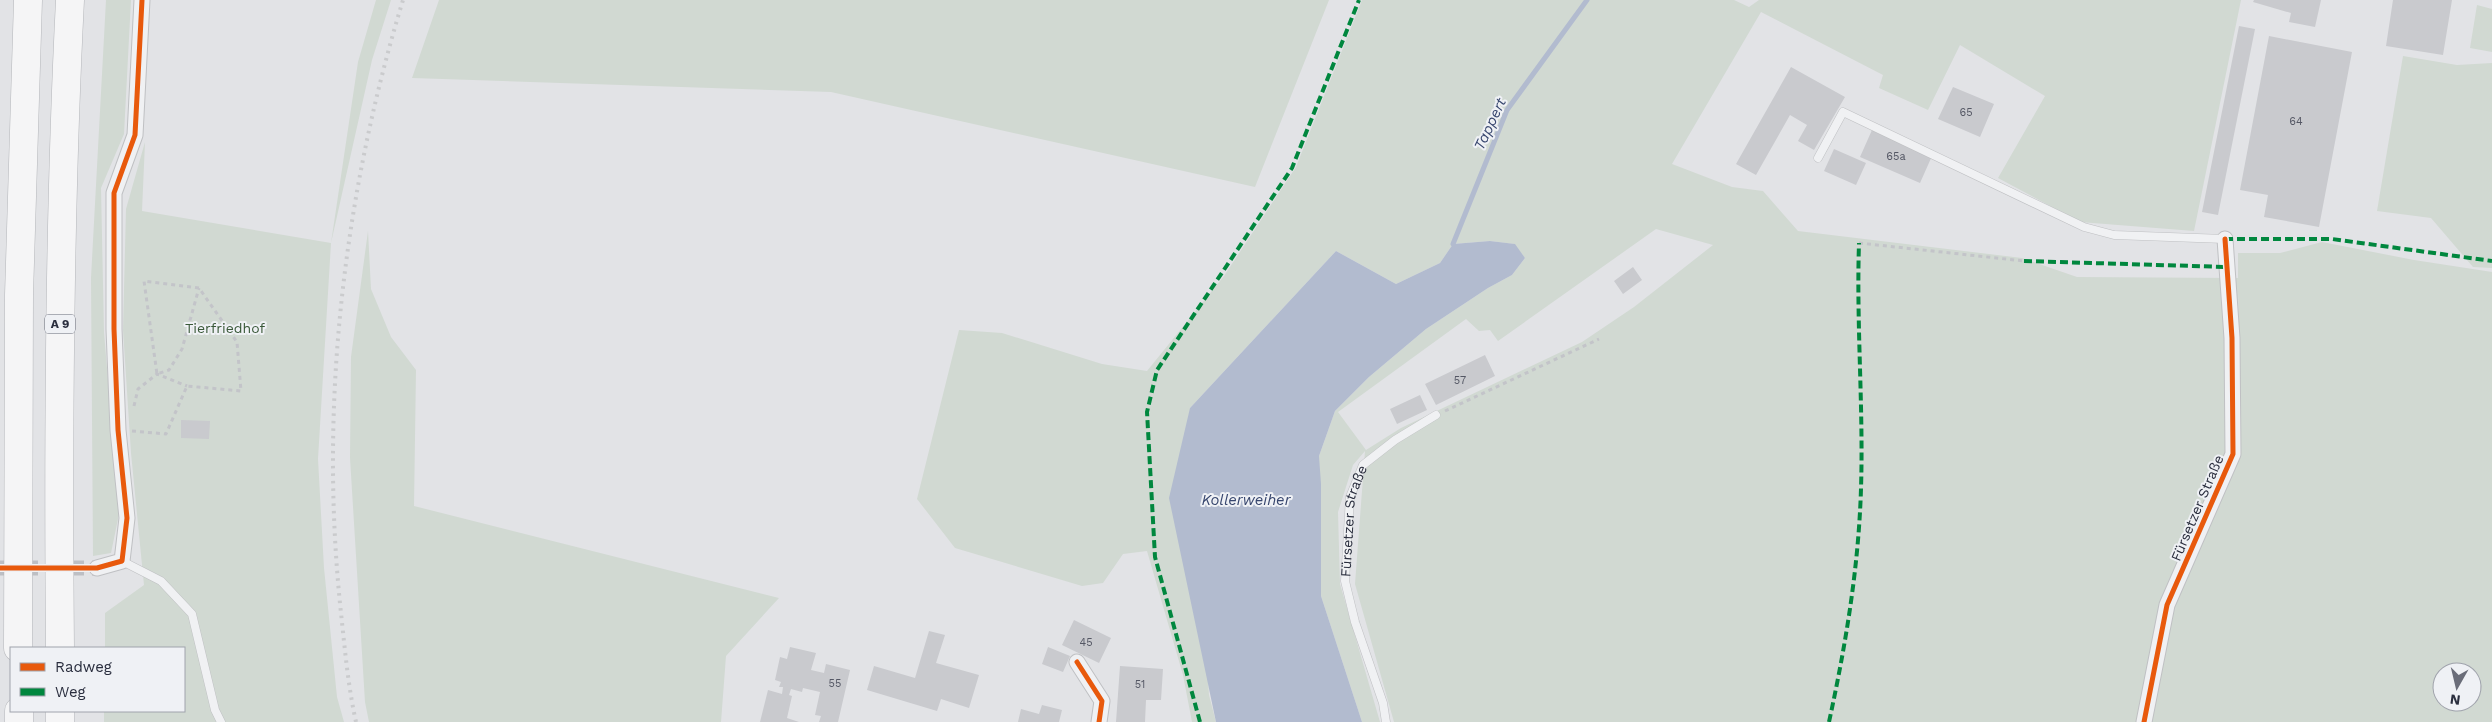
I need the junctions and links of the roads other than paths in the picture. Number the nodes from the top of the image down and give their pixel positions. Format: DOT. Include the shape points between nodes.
graph roads {
  1 [pos="28,0"];
  2 [pos="70,0"];
  3 [pos="142,0"];
  4 [pos="1818,158"];
  5 [pos="2225,239"];
  6 [pos="1436,415"];
  7 [pos="122,561"];
  8 [pos="97,568"];
  9 [pos="18,647"];
  10 [pos="60,647"];
  11 [pos="1077,662"];
  12 [pos="221,722"];
  13 [pos="1099,722"];
  14 [pos="1386,722"];
  15 [pos="2144,722"];
  1 -- 9 [label="highway" via="19,295"];
  2 -- 10 [label="highway, A 9" via="60,309"];
  3 -- 7 [label="street" via="136,135 114,193 118,430 127,518"];
  4 -- 5 [label="lane" via="1843,112 2084,227 2114,236"];
  5 -- 15 [label="street, Fürsetzer Straße" via="2232,338 2233,454 2167,605"];
  6 -- 14 [label="lane, Fürsetzer Straße" via="1395,440 1363,465 1350,496 1345,581 1354,622 1383,703"];
  7 -- 8 [label="street"];
  7 -- 12 [label="lane" via="161,581 192,614 215,710"];
  11 -- 13 [label="street" via="1102,701"];
}
